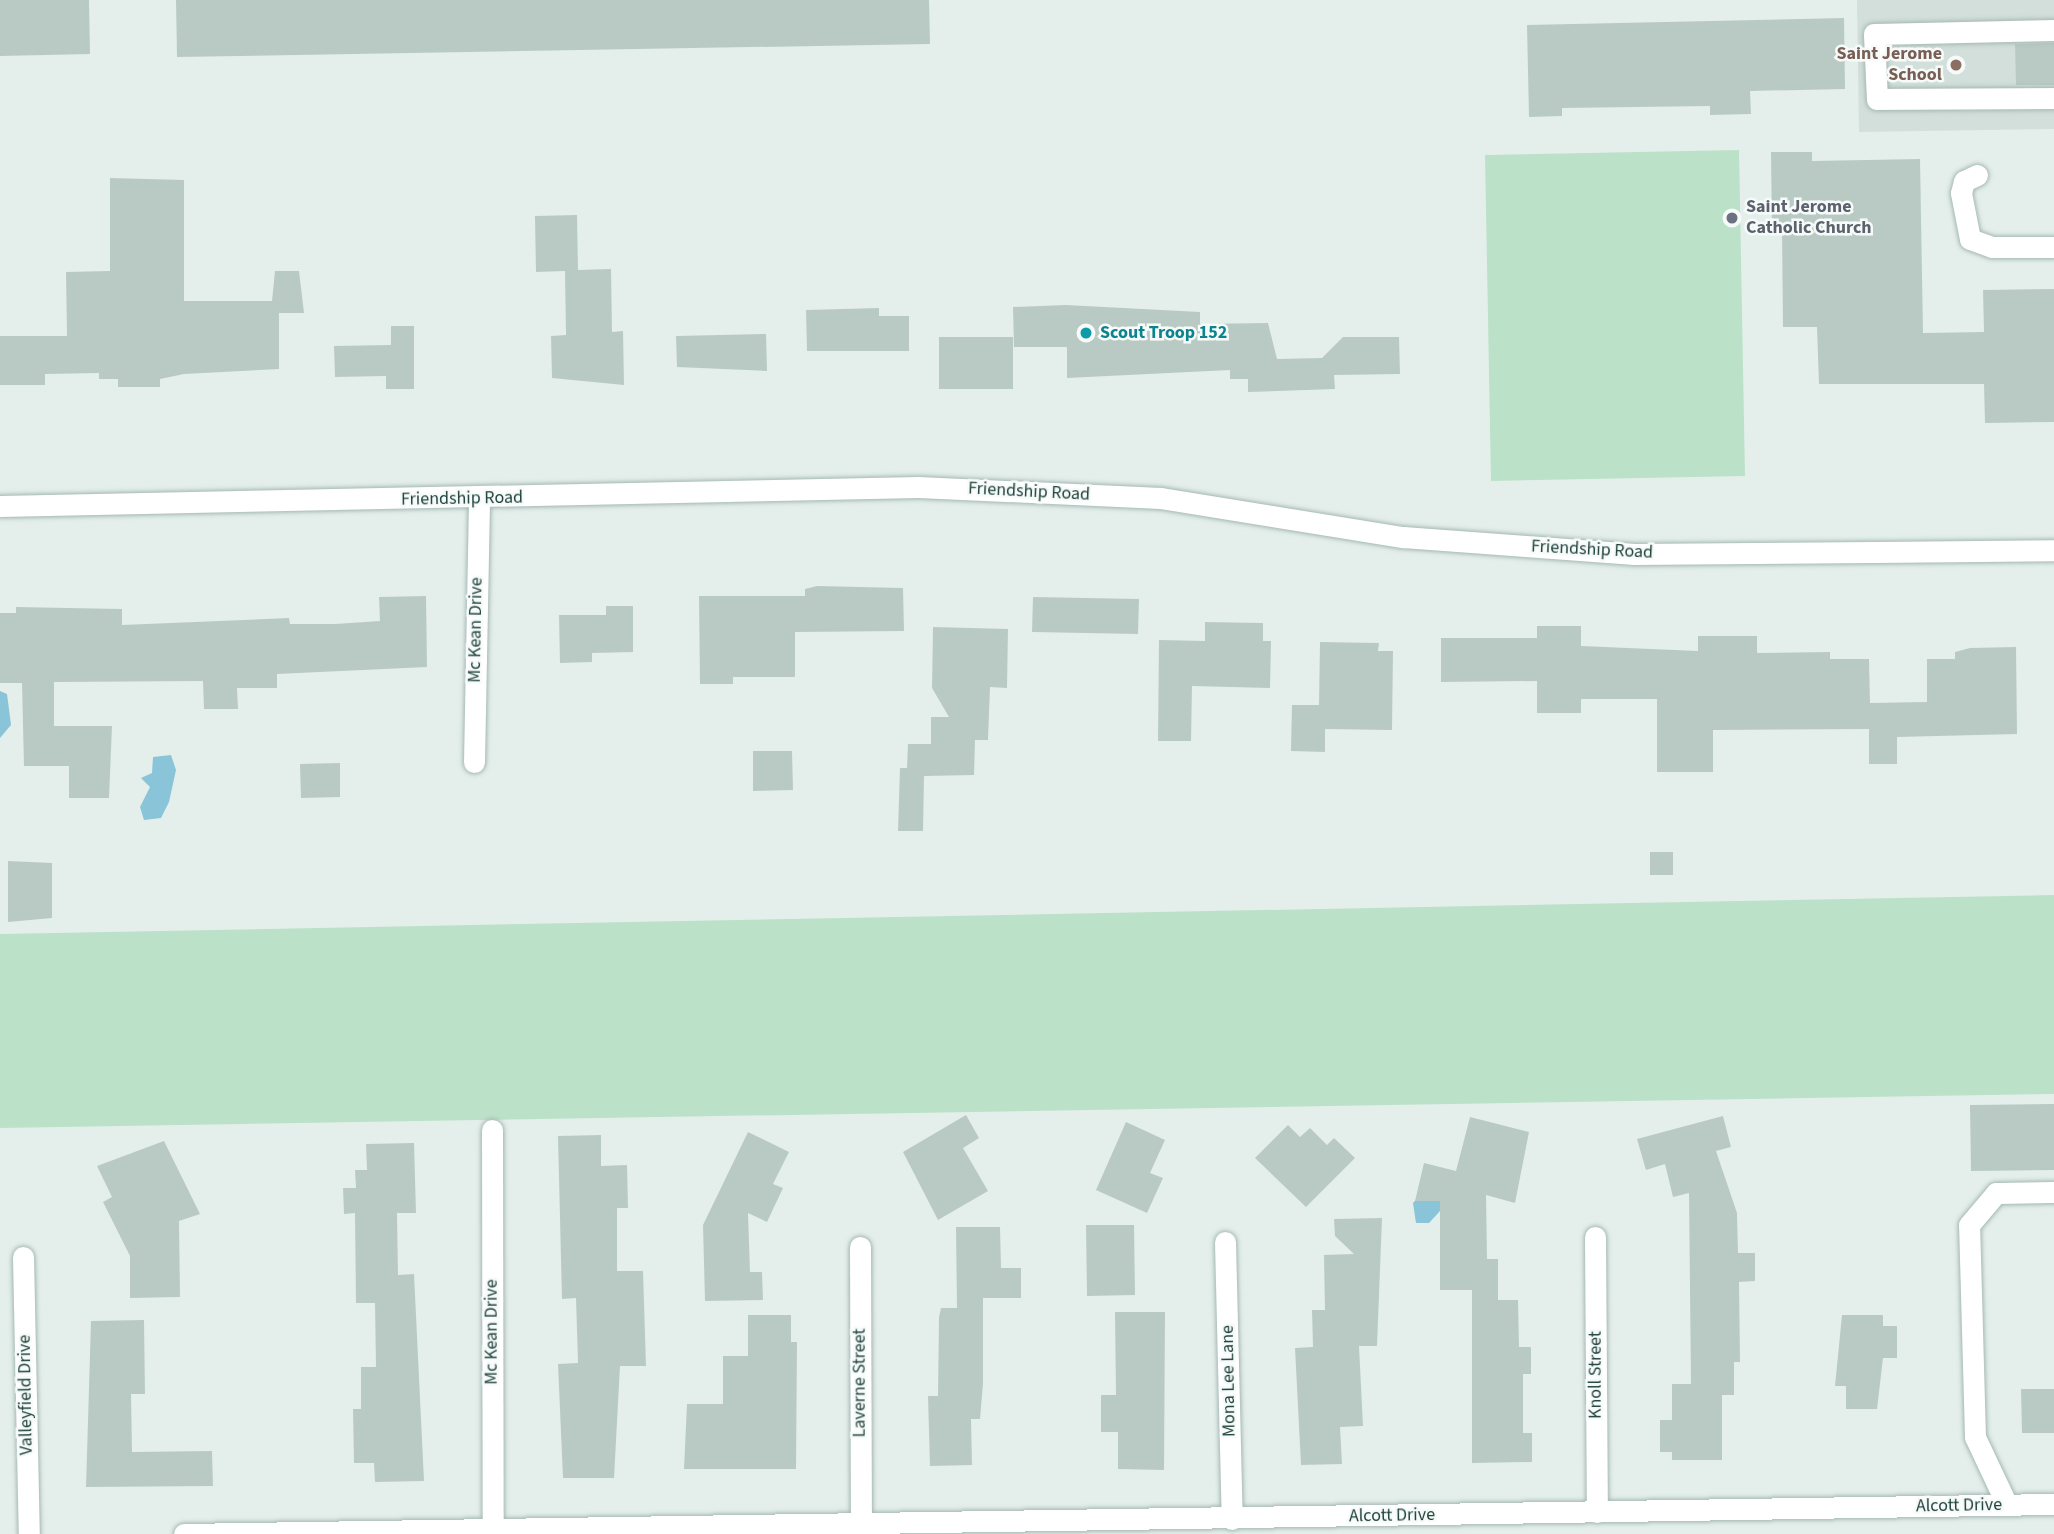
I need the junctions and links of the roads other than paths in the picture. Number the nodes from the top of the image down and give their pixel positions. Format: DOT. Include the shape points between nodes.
graph roads {
  1 [pos="2054,30"];
  2 [pos="2054,98"];
  3 [pos="1977,174"];
  4 [pos="2054,247"];
  5 [pos="479,499"];
  6 [pos="0,506"];
  7 [pos="2054,550"];
  8 [pos="474,762"];
  9 [pos="492,1130"];
  10 [pos="2054,1192"];
  11 [pos="1595,1237"];
  12 [pos="1226,1242"];
  13 [pos="860,1247"];
  14 [pos="23,1257"];
  15 [pos="2054,1504"];
  16 [pos="2007,1505"];
  17 [pos="1597,1512"];
  18 [pos="861,1519"];
  19 [pos="1232,1519"];
  20 [pos="493,1531"];
  21 [pos="29,1534"];
  22 [pos="184,1534"];
  1 -- 2 [label="street" via="1874,34 1877,99"];
  3 -- 4 [label="street" via="1964,181 1961,193 1969,239 1992,247"];
  5 -- 6 [label="street, Friendship Road"];
  5 -- 7 [label="street, Friendship Road" via="918,487 1161,498 1403,537 1634,554"];
  5 -- 8 [label="street, Mc Kean Drive"];
  9 -- 20 [label="street, Mc Kean Drive"];
  10 -- 16 [label="street" via="1996,1193 1969,1225 1975,1437"];
  11 -- 17 [label="street, Knoll Street"];
  12 -- 19 [label="street, Mona Lee Lane"];
  13 -- 18 [label="street, Laverne Street"];
  14 -- 21 [label="street, Valleyfield Drive"];
  15 -- 16 [label="street, Alcott Drive"];
  16 -- 17 [label="street, Alcott Drive"];
  17 -- 19 [label="street, Alcott Drive"];
  18 -- 19 [label="street, Alcott Drive"];
  18 -- 20 [label="street, Alcott Drive"];
  20 -- 22 [label="street, Alcott Drive"];
}
